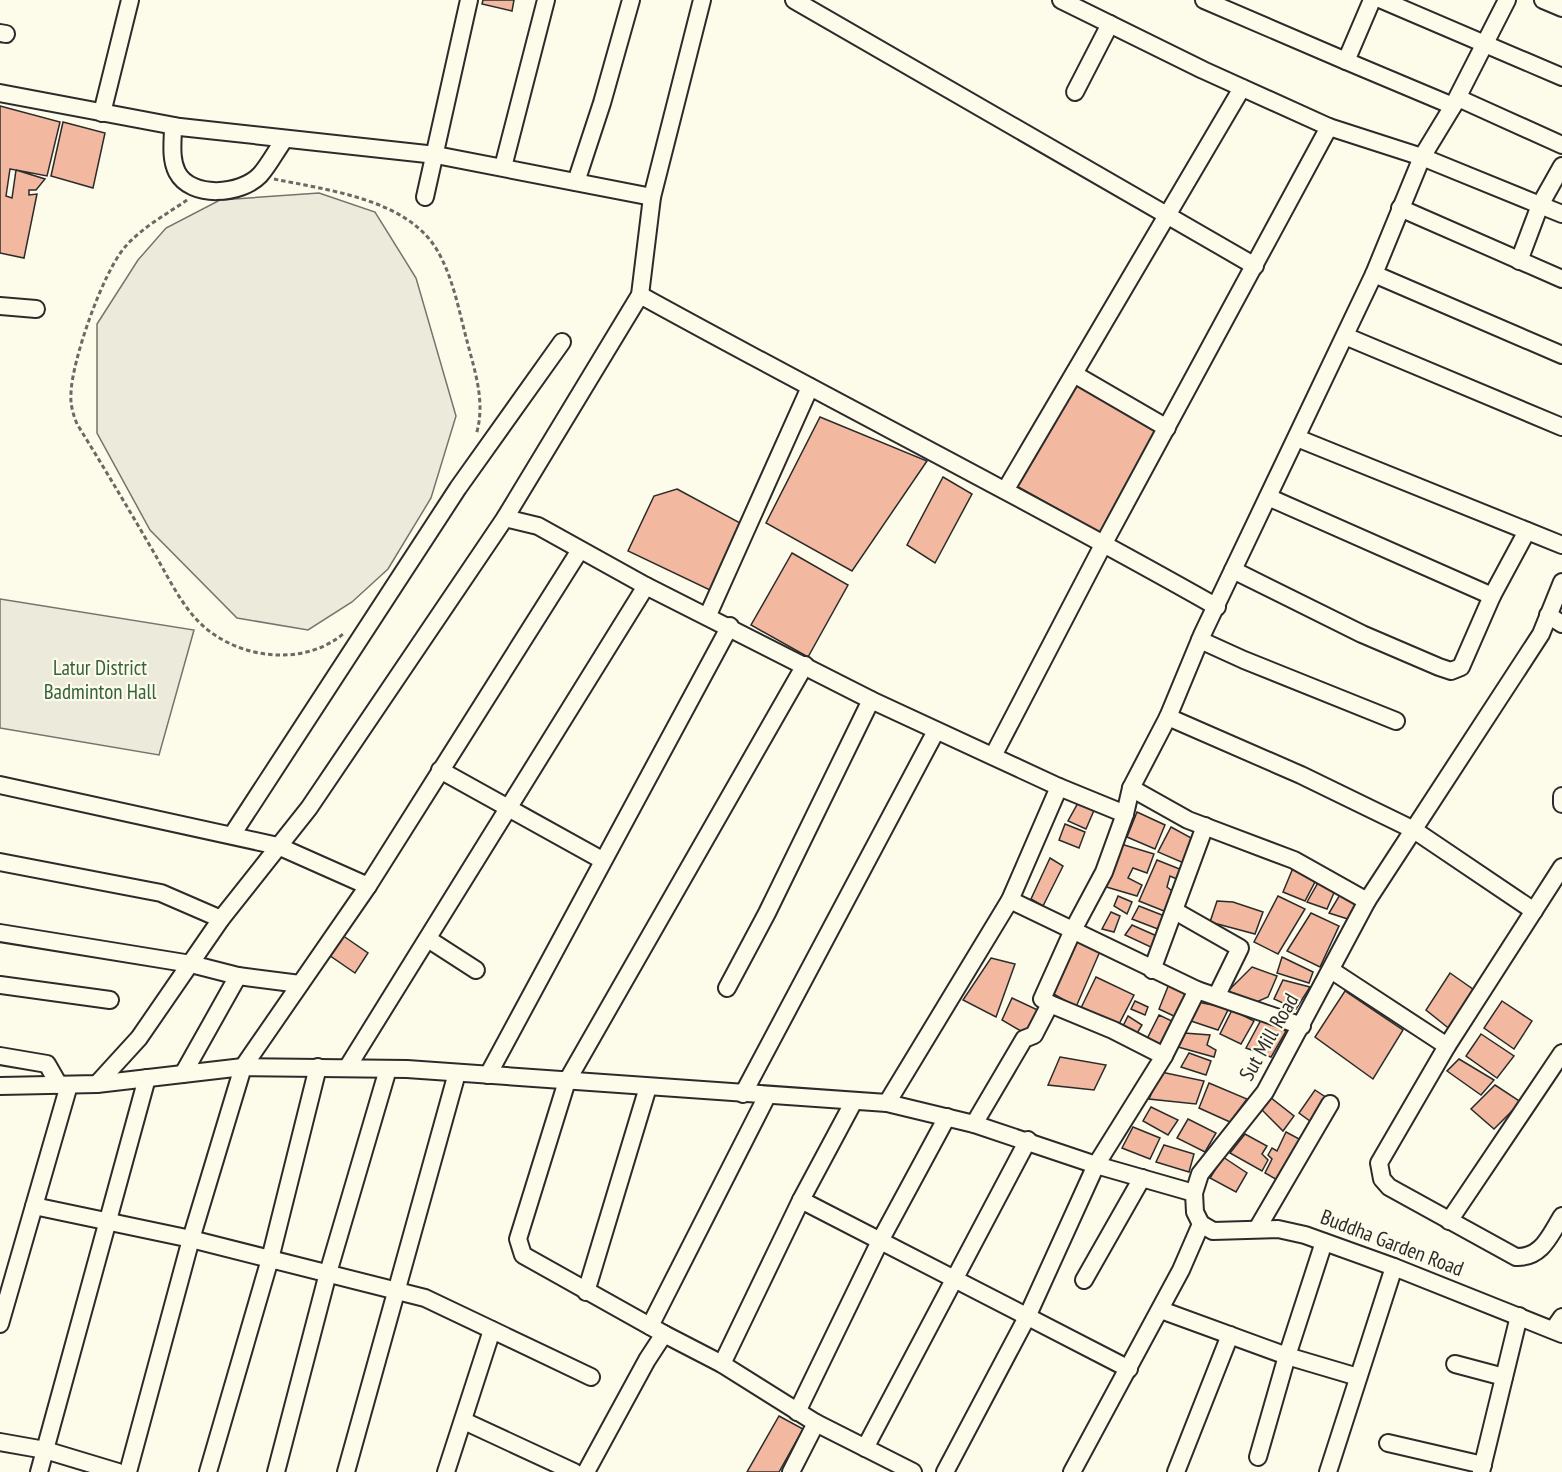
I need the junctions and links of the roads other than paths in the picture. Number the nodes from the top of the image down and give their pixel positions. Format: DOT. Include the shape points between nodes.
graph roads {
  1 [pos="130,0"];
  2 [pos="469,0"];
  3 [pos="546,0"];
  4 [pos="631,0"];
  5 [pos="702,0"];
  6 [pos="794,0"];
  7 [pos="1061,0"];
  8 [pos="1204,0"];
  9 [pos="1371,0"];
  10 [pos="1382,0"];
  11 [pos="1507,0"];
  12 [pos="1543,0"];
  13 [pos="1085,5"];
  14 [pos="1562,8"];
  15 [pos="1110,24"];
  16 [pos="1485,46"];
  17 [pos="1346,61"];
  18 [pos="1562,76"];
  19 [pos="1242,88"];
  20 [pos="1075,92"];
  21 [pos="0,93"];
  22 [pos="1456,102"];
  23 [pos="102,113"];
  24 [pos="173,126"];
  25 [pos="1329,127"];
  26 [pos="284,140"];
  27 [pos="1562,145"];
  28 [pos="436,156"];
  29 [pos="1422,157"];
  30 [pos="1562,166"];
  31 [pos="503,167"];
  32 [pos="576,182"];
  33 [pos="425,197"];
  34 [pos="652,197"];
  35 [pos="1540,205"];
  36 [pos="1400,207"];
  37 [pos="1562,214"];
  38 [pos="1167,216"];
  39 [pos="1519,261"];
  40 [pos="1255,266"];
  41 [pos="1374,274"];
  42 [pos="1562,279"];
  43 [pos="640,295"];
  44 [pos="0,306"];
  45 [pos="36,309"];
  46 [pos="1345,336"];
  47 [pos="562,342"];
  48 [pos="1562,355"];
  49 [pos="1074,374"];
  50 [pos="810,387"];
  51 [pos="1562,427"];
  52 [pos="1167,428"];
  53 [pos="1297,438"];
  54 [pos="1006,489"];
  55 [pos="1269,497"];
  56 [pos="505,518"];
  57 [pos="1527,531"];
  58 [pos="1104,543"];
  59 [pos="1562,545"];
  60 [pos="580,550"];
  61 [pos="1233,570"];
  62 [pos="1562,582"];
  63 [pos="646,585"];
  64 [pos="1491,596"];
  65 [pos="1217,607"];
  66 [pos="708,615"];
  67 [pos="1555,620"];
  68 [pos="730,626"];
  69 [pos="1200,640"];
  70 [pos="805,665"];
  71 [pos="871,700"];
  72 [pos="1168,717"];
  73 [pos="1396,721"];
  74 [pos="936,731"];
  75 [pos="993,756"];
  76 [pos="440,770"];
  77 [pos="0,784"];
  78 [pos="1059,787"];
  79 [pos="1131,788"];
  80 [pos="1562,796"];
  81 [pos="1562,804"];
  82 [pos="509,808"];
  83 [pos="1125,814"];
  84 [pos="1205,826"];
  85 [pos="1414,830"];
  86 [pos="232,835"];
  87 [pos="278,846"];
  88 [pos="602,860"];
  89 [pos="0,862"];
  90 [pos="1562,867"];
  91 [pos="368,886"];
  92 [pos="1010,900"];
  93 [pos="1367,901"];
  94 [pos="1175,910"];
  95 [pos="1534,911"];
  96 [pos="221,919"];
  97 [pos="1073,930"];
  98 [pos="0,933"];
  99 [pos="428,939"];
  100 [pos="191,964"];
  101 [pos="476,970"];
  102 [pos="1152,970"];
  103 [pos="1331,970"];
  104 [pos="238,976"];
  105 [pos="300,984"];
  106 [pos="0,985"];
  107 [pos="727,988"];
  108 [pos="1197,990"];
  109 [pos="1216,995"];
  110 [pos="110,1000"];
  111 [pos="1050,1004"];
  112 [pos="1302,1026"];
  113 [pos="1447,1046"];
  114 [pos="1562,1053"];
  115 [pos="0,1056"];
  116 [pos="1164,1056"];
  117 [pos="243,1067"];
  118 [pos="318,1067"];
  119 [pos="347,1068"];
  120 [pos="388,1068"];
  121 [pos="457,1073"];
  122 [pos="183,1074"];
  123 [pos="488,1075"];
  124 [pos="147,1077"];
  125 [pos="567,1081"];
  126 [pos="97,1084"];
  127 [pos="64,1085"];
  128 [pos="0,1086"];
  129 [pos="648,1087"];
  130 [pos="743,1094"];
  131 [pos="767,1095"];
  132 [pos="855,1101"];
  133 [pos="887,1103"];
  134 [pos="1330,1104"];
  135 [pos="947,1117"];
  136 [pos="974,1124"];
  137 [pos="1028,1140"];
  138 [pos="1096,1165"];
  139 [pos="1142,1178"];
  140 [pos="1194,1193"];
  141 [pos="801,1200"];
  142 [pos="34,1206"];
  143 [pos="1562,1216"];
  144 [pos="108,1221"];
  145 [pos="1449,1221"];
  146 [pos="1201,1224"];
  147 [pos="1257,1229"];
  148 [pos="191,1239"];
  149 [pos="880,1241"];
  150 [pos="1324,1242"];
  151 [pos="270,1259"];
  152 [pos="1394,1267"];
  153 [pos="328,1273"];
  154 [pos="953,1278"];
  155 [pos="1084,1280"];
  156 [pos="396,1290"];
  157 [pos="586,1292"];
  158 [pos="1161,1310"];
  159 [pos="1519,1316"];
  160 [pos="1027,1317"];
  161 [pos="0,1324"];
  162 [pos="1559,1327"];
  163 [pos="492,1330"];
  164 [pos="657,1330"];
  165 [pos="1230,1335"];
  166 [pos="1287,1356"];
  167 [pos="722,1364"];
  168 [pos="1455,1364"];
  169 [pos="1129,1369"];
  170 [pos="591,1377"];
  171 [pos="1358,1377"];
  172 [pos="1504,1377"];
  173 [pos="797,1412"];
  174 [pos="464,1421"];
  175 [pos="816,1424"];
  176 [pos="0,1442"];
  177 [pos="1388,1443"];
  178 [pos="865,1448"];
  179 [pos="45,1450"];
  180 [pos="1258,1457"];
  181 [pos="887,1466"];
  182 [pos="1482,1469"];
  183 [pos="39,1472"];
  184 [pos="118,1472"];
  185 [pos="128,1472"];
  186 [pos="208,1472"];
  187 [pos="276,1472"];
  188 [pos="346,1472"];
  189 [pos="446,1472"];
  190 [pos="574,1472"];
  191 [pos="586,1472"];
  192 [pos="790,1472"];
  193 [pos="913,1472"];
  194 [pos="945,1472"];
  195 [pos="1072,1472"];
  196 [pos="1176,1472"];
  197 [pos="1328,1472"];
  1 -- 23 [label="street"];
  2 -- 28 [label="street"];
  3 -- 31 [label="street"];
  4 -- 32 [label="street"];
  5 -- 34 [label="street"];
  6 -- 38 [label="street"];
  7 -- 13 [label="street"];
  8 -- 17 [label="street"];
  9 -- 17 [label="street"];
  10 -- 16 [label="street"];
  11 -- 16 [label="street"];
  12 -- 14 [label="street"];
  13 -- 15 [label="street"];
  15 -- 19 [label="street"];
  15 -- 20 [label="street"];
  16 -- 18 [label="street"];
  16 -- 22 [label="street"];
  17 -- 22 [label="street"];
  19 -- 25 [label="street"];
  19 -- 38 [label="street"];
  21 -- 23 [label="street"];
  22 -- 27 [label="street"];
  22 -- 29 [label="street"];
  23 -- 24 [label="street"];
  24 -- 26 [label="street"];
  24 -- 26 [label="street" via="172,151 178,174 188,185 201,190 233,189 259,176"];
  25 -- 29 [label="street"];
  25 -- 40 [label="street"];
  26 -- 28 [label="street"];
  28 -- 31 [label="street"];
  28 -- 33 [label="street"];
  29 -- 35 [label="street"];
  29 -- 36 [label="street"];
  30 -- 35 [label="street"];
  31 -- 32 [label="street"];
  32 -- 34 [label="street"];
  34 -- 43 [label="street"];
  35 -- 37 [label="street"];
  35 -- 39 [label="street"];
  36 -- 39 [label="street"];
  36 -- 41 [label="street"];
  38 -- 40 [label="street"];
  38 -- 49 [label="street"];
  39 -- 42 [label="street"];
  40 -- 52 [label="street"];
  41 -- 46 [label="street"];
  41 -- 48 [label="street"];
  43 -- 50 [label="street"];
  43 -- 56 [label="street"];
  44 -- 45 [label="street"];
  46 -- 51 [label="street"];
  46 -- 53 [label="street"];
  47 -- 86 [label="street" via="458,488"];
  49 -- 52 [label="street"];
  49 -- 54 [label="street"];
  50 -- 54 [label="street"];
  50 -- 66 [label="street"];
  52 -- 58 [label="street"];
  53 -- 55 [label="street"];
  53 -- 57 [label="street"];
  54 -- 58 [label="street"];
  55 -- 61 [label="street"];
  55 -- 64 [label="street"];
  56 -- 60 [label="street" via="538,526"];
  56 -- 87 [label="street" via="309,808"];
  57 -- 59 [label="street"];
  57 -- 64 [label="street"];
  58 -- 65 [label="street"];
  58 -- 75 [label="street"];
  60 -- 63 [label="street"];
  60 -- 76 [label="street"];
  61 -- 64 [label="street" via="1362,634 1451,671 1461,667"];
  61 -- 65 [label="street"];
  62 -- 67 [label="street, Sut Mill Road"];
  63 -- 66 [label="street"];
  63 -- 82 [label="street"];
  65 -- 69 [label="street"];
  66 -- 68 [label="street"];
  67 -- 85 [label="street, Sut Mill Road" via="1541,634"];
  68 -- 70 [label="street"];
  68 -- 88 [label="street"];
  69 -- 72 [label="street"];
  69 -- 73 [label="street"];
  70 -- 71 [label="street"];
  70 -- 125 [label="street"];
  71 -- 74 [label="street"];
  71 -- 107 [label="street"];
  72 -- 79 [label="street"];
  72 -- 85 [label="street"];
  74 -- 75 [label="street"];
  74 -- 130 [label="street"];
  75 -- 78 [label="street"];
  76 -- 82 [label="street"];
  76 -- 91 [label="street"];
  77 -- 86 [label="street"];
  78 -- 83 [label="street"];
  78 -- 92 [label="street"];
  79 -- 83 [label="street"];
  79 -- 84 [label="street"];
  80 -- 81 [label="street"];
  82 -- 88 [label="street"];
  82 -- 99 [label="street"];
  83 -- 97 [label="street" via="1104,872"];
  84 -- 93 [label="street" via="1294,860"];
  84 -- 94 [label="street"];
  85 -- 93 [label="street, Sut Mill Road"];
  85 -- 95 [label="street"];
  86 -- 87 [label="street"];
  87 -- 91 [label="street"];
  87 -- 96 [label="street"];
  88 -- 123 [label="street"];
  89 -- 96 [label="street" via="161,892"];
  90 -- 95 [label="street"];
  91 -- 105 [label="street"];
  92 -- 97 [label="street"];
  92 -- 133 [label="street"];
  93 -- 103 [label="street, Sut Mill Road"];
  94 -- 102 [label="street"];
  94 -- 109 [label="street" via="1240,948"];
  95 -- 113 [label="street"];
  96 -- 100 [label="street"];
  97 -- 102 [label="street"];
  97 -- 111 [label="street" via="1042,999"];
  98 -- 100 [label="street"];
  99 -- 101 [label="street"];
  99 -- 119 [label="street"];
  100 -- 104 [label="street"];
  100 -- 126 [label="street" via="139,1038"];
  102 -- 108 [label="street"];
  103 -- 112 [label="street, Sut Mill Road"];
  103 -- 113 [label="street"];
  104 -- 105 [label="street"];
  104 -- 122 [label="street"];
  105 -- 117 [label="street"];
  106 -- 110 [label="street"];
  108 -- 109 [label="street"];
  108 -- 116 [label="street"];
  109 -- 112 [label="street"];
  111 -- 116 [label="street"];
  111 -- 136 [label="street" via="1034,1035 1024,1039"];
  112 -- 140 [label="street, Sut Mill Road" via="1265,1092 1200,1174"];
  113 -- 145 [label="street" via="1383,1152 1379,1171 1389,1187"];
  114 -- 145 [label="street"];
  115 -- 127 [label="street" via="47,1064"];
  116 -- 138 [label="street"];
  117 -- 118 [label="street"];
  117 -- 122 [label="street"];
  117 -- 148 [label="street"];
  118 -- 119 [label="street"];
  118 -- 151 [label="street"];
  119 -- 120 [label="street"];
  120 -- 121 [label="street"];
  120 -- 153 [label="street"];
  121 -- 123 [label="street"];
  121 -- 156 [label="street"];
  122 -- 124 [label="street"];
  123 -- 125 [label="street"];
  124 -- 126 [label="street"];
  124 -- 144 [label="street"];
  125 -- 129 [label="street"];
  125 -- 157 [label="street" via="518,1239 523,1255"];
  126 -- 127 [label="street"];
  127 -- 128 [label="street"];
  127 -- 142 [label="street"];
  129 -- 130 [label="street"];
  129 -- 157 [label="street"];
  130 -- 131 [label="street"];
  131 -- 132 [label="street"];
  131 -- 164 [label="street"];
  132 -- 133 [label="street"];
  132 -- 141 [label="street"];
  133 -- 135 [label="street"];
  134 -- 147 [label="street"];
  135 -- 136 [label="street"];
  135 -- 149 [label="street"];
  136 -- 137 [label="street"];
  137 -- 138 [label="street"];
  137 -- 154 [label="street"];
  138 -- 139 [label="street"];
  138 -- 160 [label="street"];
  139 -- 140 [label="street"];
  139 -- 155 [label="street"];
  140 -- 146 [label="street" via="1195,1212"];
  141 -- 149 [label="street"];
  141 -- 167 [label="street"];
  142 -- 144 [label="street"];
  142 -- 161 [label="street"];
  143 -- 145 [label="street" via="1540,1250 1523,1258 1510,1255"];
  144 -- 148 [label="street"];
  144 -- 179 [label="street"];
  146 -- 147 [label="street, Buddha Garden Road" via="1214,1231"];
  146 -- 158 [label="street"];
  147 -- 150 [label="street, Buddha Garden Road" via="1278,1229"];
  148 -- 151 [label="street"];
  148 -- 185 [label="street"];
  149 -- 154 [label="street"];
  149 -- 173 [label="street"];
  150 -- 152 [label="street, Buddha Garden Road"];
  150 -- 166 [label="street"];
  151 -- 153 [label="street"];
  151 -- 186 [label="street"];
  152 -- 159 [label="street, Buddha Garden Road"];
  152 -- 171 [label="street"];
  153 -- 156 [label="street"];
  153 -- 187 [label="street"];
  154 -- 160 [label="street"];
  154 -- 178 [label="street"];
  156 -- 163 [label="street" via="425,1298"];
  156 -- 188 [label="street"];
  157 -- 164 [label="street"];
  158 -- 165 [label="street"];
  158 -- 169 [label="street"];
  159 -- 162 [label="street, Buddha Garden Road"];
  159 -- 172 [label="street"];
  160 -- 169 [label="street"];
  160 -- 194 [label="street"];
  163 -- 170 [label="street"];
  163 -- 174 [label="street"];
  164 -- 167 [label="street"];
  164 -- 191 [label="street" via="647,1360"];
  165 -- 166 [label="street"];
  165 -- 196 [label="street"];
  166 -- 171 [label="street"];
  166 -- 180 [label="street"];
  167 -- 173 [label="street"];
  168 -- 172 [label="street"];
  169 -- 195 [label="street"];
  171 -- 197 [label="street"];
  172 -- 182 [label="street"];
  173 -- 175 [label="street"];
  174 -- 189 [label="street"];
  174 -- 190 [label="street"];
  175 -- 178 [label="street"];
  175 -- 192 [label="street"];
  176 -- 179 [label="street"];
  177 -- 182 [label="street"];
  178 -- 181 [label="street"];
  179 -- 183 [label="street"];
  179 -- 184 [label="street"];
  181 -- 193 [label="street"];
}
